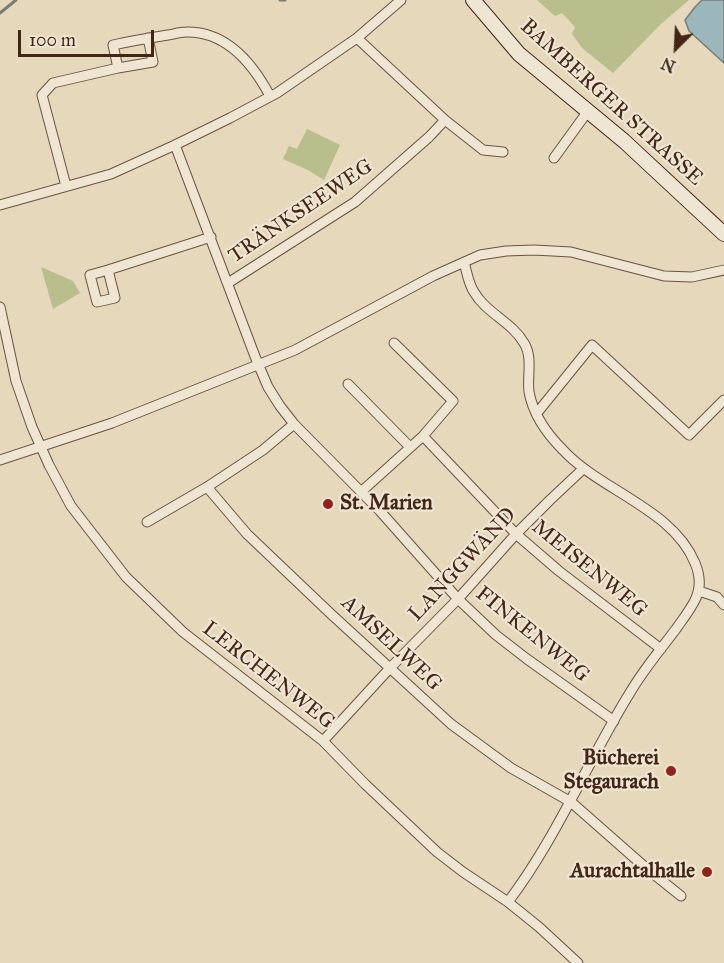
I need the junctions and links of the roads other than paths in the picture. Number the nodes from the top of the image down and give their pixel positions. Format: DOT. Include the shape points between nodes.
graph roads {
  1 [pos="401,0"];
  2 [pos="474,0"];
  3 [pos="148,38"];
  4 [pos="357,38"];
  5 [pos="118,68"];
  6 [pos="270,96"];
  7 [pos="588,111"];
  8 [pos="445,120"];
  9 [pos="175,146"];
  10 [pos="503,152"];
  11 [pos="554,158"];
  12 [pos="66,186"];
  13 [pos="0,205"];
  14 [pos="724,234"];
  15 [pos="211,237"];
  16 [pos="464,262"];
  17 [pos="108,270"];
  18 [pos="724,270"];
  19 [pos="228,283"];
  20 [pos="0,307"];
  21 [pos="394,342"];
  22 [pos="258,364"];
  23 [pos="348,384"];
  24 [pos="724,400"];
  25 [pos="537,413"];
  26 [pos="294,424"];
  27 [pos="423,436"];
  28 [pos="41,447"];
  29 [pos="410,447"];
  30 [pos="0,460"];
  31 [pos="583,469"];
  32 [pos="207,487"];
  33 [pos="362,492"];
  34 [pos="147,522"];
  35 [pos="516,534"];
  36 [pos="699,591"];
  37 [pos="458,599"];
  38 [pos="724,605"];
  39 [pos="662,648"];
  40 [pos="390,668"];
  41 [pos="614,721"];
  42 [pos="323,741"];
  43 [pos="571,802"];
  44 [pos="681,896"];
  45 [pos="508,902"];
  46 [pos="578,963"];
  1 -- 4 [label="street"];
  2 -- 7 [label="main road, BAMBERGER STRASSE" via="519,54"];
  3 -- 5 [label="street" via="113,45"];
  3 -- 5 [label="street" via="153,62"];
  3 -- 6 [label="street" via="186,32 209,34 248,61"];
  4 -- 6 [label="street"];
  4 -- 8 [label="street"];
  5 -- 12 [label="street" via="53,83 42,95"];
  6 -- 9 [label="street"];
  7 -- 11 [label="street"];
  7 -- 14 [label="main road, BAMBERGER STRASSE"];
  8 -- 10 [label="street" via="483,150"];
  8 -- 19 [label="street, TRÄNKSEEWEG" via="356,202"];
  9 -- 12 [label="street" via="111,174"];
  9 -- 15 [label="street, FINKENWEG"];
  12 -- 13 [label="street"];
  15 -- 17 [label="street"];
  15 -- 19 [label="street, FINKENWEG"];
  16 -- 18 [label="street" via="506,250 534,250 571,252 664,276 692,277"];
  16 -- 22 [label="street" via="295,350"];
  16 -- 25 [label="street" via="475,294 526,345 529,392"];
  19 -- 22 [label="street, FINKENWEG"];
  20 -- 28 [label="street, LERCHENWEG" via="16,381"];
  21 -- 27 [label="street" via="453,401"];
  22 -- 26 [label="street, FINKENWEG" via="268,387"];
  22 -- 28 [label="street"];
  23 -- 29 [label="street"];
  24 -- 25 [label="street" via="689,435 592,345"];
  25 -- 31 [label="street" via="563,451"];
  26 -- 32 [label="street"];
  26 -- 33 [label="street, FINKENWEG"];
  27 -- 29 [label="street"];
  27 -- 35 [label="street, MEISENWEG"];
  28 -- 30 [label="street"];
  28 -- 42 [label="street, LERCHENWEG" via="71,506 126,577 183,632"];
  29 -- 33 [label="street"];
  31 -- 35 [label="street, LANGGWÄND"];
  31 -- 36 [label="street" via="661,520 686,544 696,565"];
  32 -- 34 [label="street"];
  32 -- 40 [label="street, AMSELWEG" via="247,534"];
  33 -- 37 [label="street, FINKENWEG"];
  35 -- 37 [label="street, LANGGWÄND"];
  35 -- 39 [label="street, MEISENWEG"];
  36 -- 38 [label="street" via="717,597"];
  36 -- 39 [label="street"];
  37 -- 40 [label="street, LANGGWÄND"];
  37 -- 41 [label="street, FINKENWEG" via="519,653"];
  39 -- 41 [label="street"];
  40 -- 42 [label="street, LANGGWÄND"];
  40 -- 43 [label="street, AMSELWEG" via="460,730 511,768"];
  41 -- 43 [label="street"];
  42 -- 45 [label="street, LERCHENWEG" via="437,852"];
  43 -- 44 [label="street, AMSELWEG"];
  43 -- 45 [label="street"];
  45 -- 46 [label="street, LERCHENWEG"];
}
